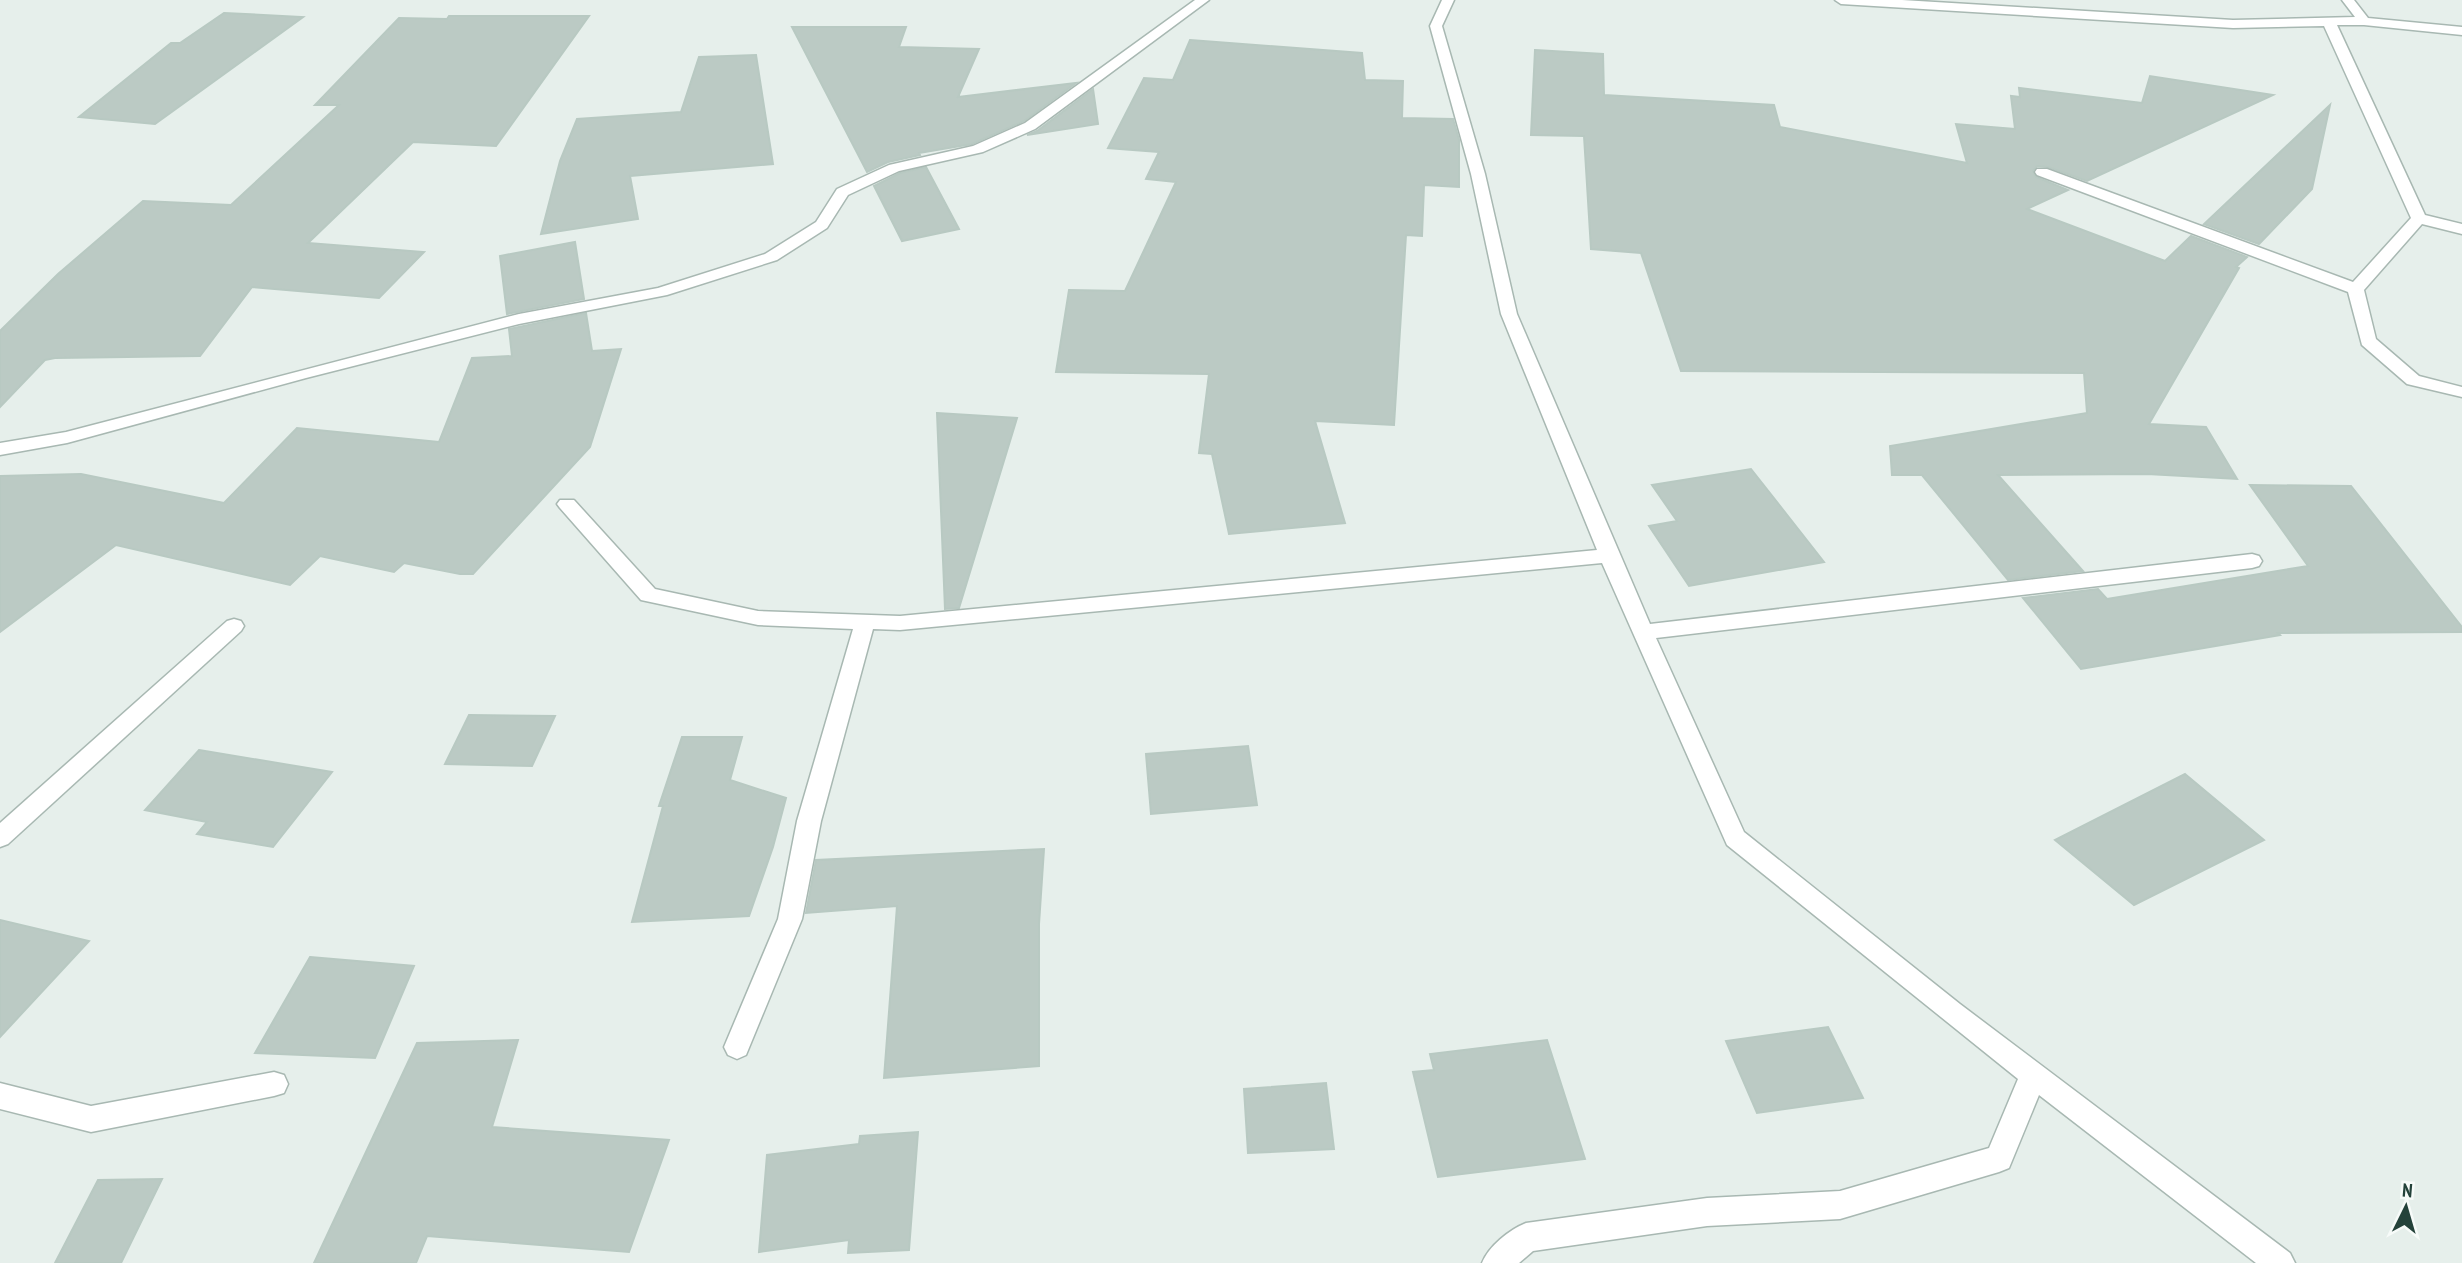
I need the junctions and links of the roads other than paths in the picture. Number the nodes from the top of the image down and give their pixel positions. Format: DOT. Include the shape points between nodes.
graph roads {
  1 [pos="1203,0"];
  2 [pos="1448,0"];
  3 [pos="1841,0"];
  4 [pos="2348,0"];
  5 [pos="2364,21"];
  6 [pos="2329,22"];
  7 [pos="2462,31"];
  8 [pos="2042,172"];
  9 [pos="2419,218"];
  10 [pos="2462,229"];
  11 [pos="2356,289"];
  12 [pos="2462,392"];
  13 [pos="0,449"];
  14 [pos="567,504"];
  15 [pos="1609,556"];
  16 [pos="2252,561"];
  17 [pos="865,622"];
  18 [pos="234,626"];
  19 [pos="1643,632"];
  20 [pos="0,837"];
  21 [pos="737,1047"];
  22 [pos="2034,1074"];
  23 [pos="274,1084"];
  24 [pos="0,1096"];
  25 [pos="1497,1263"];
  26 [pos="2280,1263"];
  1 -- 13 [label="street" via="1030,126 978,149 894,168 842,192 822,225 771,257 661,292 519,319 67,437"];
  2 -- 15 [label="street" via="1436,26 1478,174 1509,314"];
  3 -- 6 [label="street" via="2233,24"];
  4 -- 5 [label="street"];
  5 -- 6 [label="street"];
  5 -- 7 [label="street"];
  6 -- 9 [label="street"];
  8 -- 11 [label="street"];
  9 -- 10 [label="street"];
  9 -- 11 [label="street"];
  11 -- 12 [label="street" via="2368,341 2413,380"];
  14 -- 17 [label="street" via="648,595 758,618"];
  15 -- 17 [label="street" via="900,623"];
  15 -- 19 [label="street"];
  16 -- 19 [label="street"];
  17 -- 21 [label="street" via="809,821 790,919"];
  18 -- 20 [label="street"];
  19 -- 22 [label="street" via="1735,838"];
  22 -- 25 [label="street" via="1998,1158 1840,1205 1707,1212 1527,1237"];
  22 -- 26 [label="street"];
  23 -- 24 [label="street" via="91,1119"];
}
